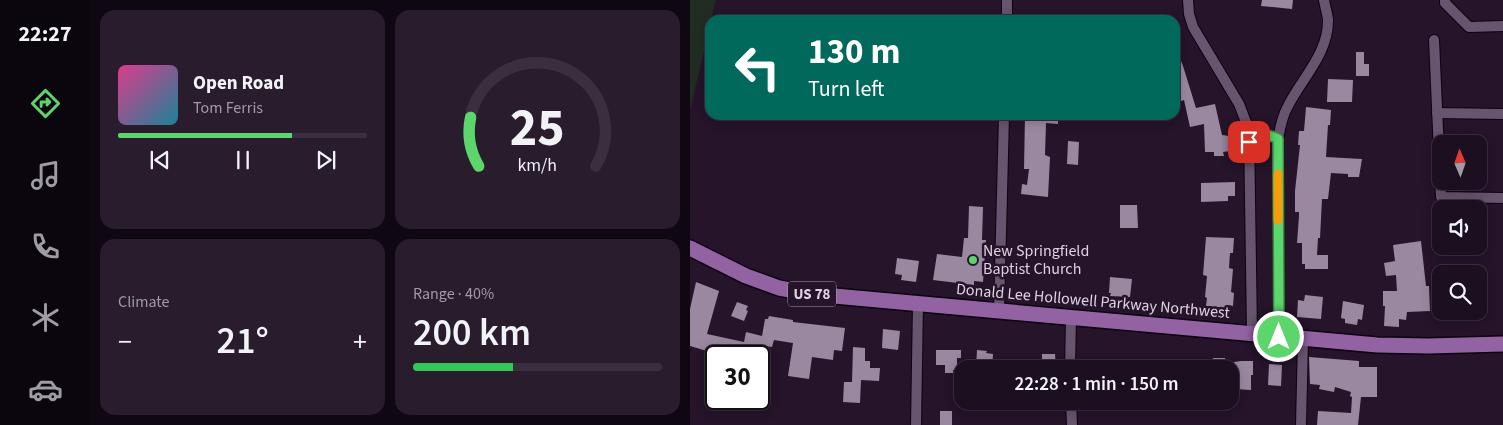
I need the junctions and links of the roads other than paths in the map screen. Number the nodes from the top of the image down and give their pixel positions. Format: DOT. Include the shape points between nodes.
graph roads {
  1 [pos="1007,0"];
  2 [pos="1188,0"];
  3 [pos="1324,0"];
  4 [pos="1445,0"];
  5 [pos="1007,15"];
  6 [pos="1503,26"];
  7 [pos="1434,40"];
  8 [pos="1437,113"];
  9 [pos="1503,114"];
  10 [pos="1004,120"];
  11 [pos="1278,139"];
  12 [pos="1249,142"];
  13 [pos="1503,198"];
  14 [pos="690,248"];
  15 [pos="918,303"];
  16 [pos="999,311"];
  17 [pos="1071,317"];
  18 [pos="1252,334"];
  19 [pos="1279,337"];
  20 [pos="1303,339"];
  21 [pos="1503,344"];
  22 [pos="1070,360"];
  23 [pos="1071,410"];
  24 [pos="916,425"];
  25 [pos="1072,425"];
  26 [pos="1301,425"];
  1 -- 5 [label="street"];
  2 -- 12 [label="street" via="1194,27 1239,104 1249,130"];
  3 -- 11 [label="street" via="1328,19 1326,34 1308,75 1288,105"];
  4 -- 6 [label="street" via="1469,27"];
  7 -- 8 [label="street"];
  8 -- 9 [label="street"];
  8 -- 13 [label="street" via="1441,197"];
  10 -- 16 [label="street"];
  11 -- 12 [label="street" via="1260,135"];
  11 -- 19 [label="street"];
  12 -- 18 [label="street"];
  14 -- 15 [label="main road, Donald Lee Hollowell Parkway Northwest / US 78" via="746,276 779,288"];
  15 -- 16 [label="main road, Donald Lee Hollowell Parkway Northwest / US 78"];
  15 -- 24 [label="street"];
  16 -- 17 [label="main road, Donald Lee Hollowell Parkway Northwest / US 78"];
  17 -- 18 [label="main road, Donald Lee Hollowell Parkway Northwest / US 78"];
  17 -- 22 [label="street"];
  18 -- 19 [label="main road, Donald Lee Hollowell Parkway Northwest / US 78"];
  19 -- 20 [label="main road, Donald Lee Hollowell Parkway Northwest / US 78"];
  20 -- 21 [label="main road, Donald Lee Hollowell Parkway Northwest / US 78" via="1376,345"];
  20 -- 26 [label="street"];
  23 -- 25 [label="street"];
}
